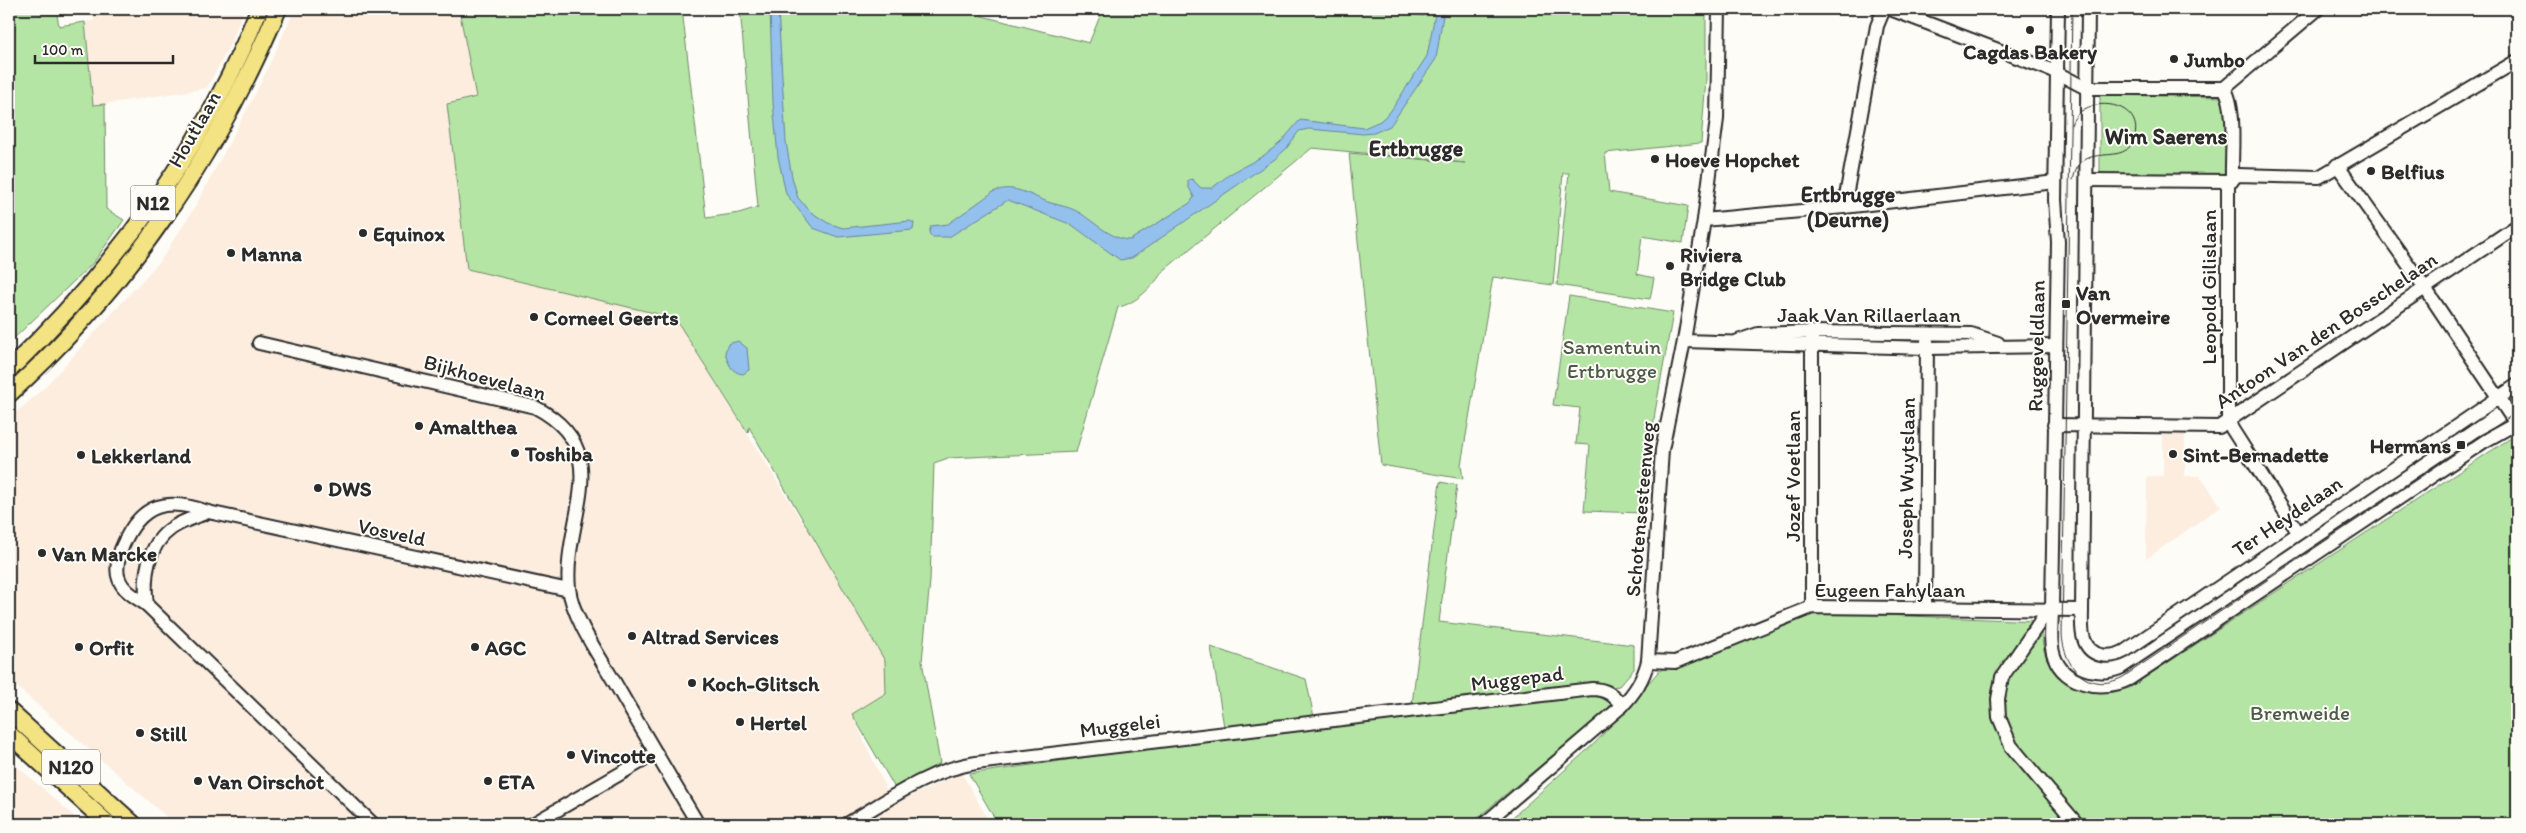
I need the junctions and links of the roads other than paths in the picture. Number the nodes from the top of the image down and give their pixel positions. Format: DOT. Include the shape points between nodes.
graph roads {
  1 [pos="260,9"];
  2 [pos="278,9"];
  3 [pos="1719,9"];
  4 [pos="1884,9"];
  5 [pos="1890,9"];
  6 [pos="2058,9"];
  7 [pos="2088,9"];
  8 [pos="2318,9"];
  9 [pos="2517,61"];
  10 [pos="2057,72"];
  11 [pos="2086,88"];
  12 [pos="2224,88"];
  13 [pos="2337,165"];
  14 [pos="2235,178"];
  15 [pos="2091,180"];
  16 [pos="2055,182"];
  17 [pos="1844,207"];
  18 [pos="1704,220"];
  19 [pos="2517,226"];
  20 [pos="2425,288"];
  21 [pos="1812,332"];
  22 [pos="1927,334"];
  23 [pos="1684,341"];
  24 [pos="259,343"];
  25 [pos="1731,344"];
  26 [pos="1811,346"];
  27 [pos="2008,346"];
  28 [pos="2055,346"];
  29 [pos="1927,348"];
  30 [pos="9,370"];
  31 [pos="2517,385"];
  32 [pos="9,394"];
  33 [pos="2499,397"];
  34 [pos="2228,419"];
  35 [pos="2517,424"];
  36 [pos="2054,426"];
  37 [pos="2085,426"];
  38 [pos="208,512"];
  39 [pos="2298,532"];
  40 [pos="569,590"];
  41 [pos="147,605"];
  42 [pos="1812,607"];
  43 [pos="1925,608"];
  44 [pos="2082,610"];
  45 [pos="2049,611"];
  46 [pos="1648,661"];
  47 [pos="1622,706"];
  48 [pos="9,711"];
  49 [pos="1411,712"];
  50 [pos="9,734"];
  51 [pos="656,753"];
  52 [pos="113,806"];
  53 [pos="102,822"];
  54 [pos="133,824"];
  55 [pos="373,824"];
  56 [pos="533,824"];
  57 [pos="698,824"];
  58 [pos="847,824"];
  59 [pos="1484,824"];
  60 [pos="2077,824"];
  1 -- 30 [label="main road, Houtlaan / N12" via="208,116 143,217 72,306"];
  2 -- 32 [label="main road, Houtlaan / N12" via="250,74 224,122 158,226 86,317"];
  3 -- 18 [label="street, Schotensesteenweg" via="1717,119"];
  4 -- 17 [label="street" via="1877,26"];
  5 -- 10 [label="street"];
  6 -- 10 [label="street, Ruggeveldlaan"];
  7 -- 11 [label="street"];
  8 -- 12 [label="street"];
  9 -- 13 [label="street"];
  10 -- 11 [label="street"];
  10 -- 16 [label="street, Ruggeveldlaan"];
  11 -- 12 [label="street"];
  11 -- 15 [label="street"];
  12 -- 14 [label="street, Leopold Gilislaan" via="2230,96"];
  13 -- 14 [label="street" via="2318,177"];
  13 -- 20 [label="street"];
  14 -- 15 [label="street"];
  14 -- 34 [label="street, Leopold Gilislaan" via="2228,184"];
  15 -- 37 [label="street"];
  16 -- 17 [label="street"];
  16 -- 28 [label="street, Ruggeveldlaan" via="2058,242"];
  17 -- 18 [label="street"];
  18 -- 23 [label="street, Schotensesteenweg"];
  19 -- 20 [label="street, Antoon Van den Bosschelaan"];
  20 -- 33 [label="street"];
  20 -- 34 [label="street, Antoon Van den Bosschelaan"];
  21 -- 22 [label="street, Jaak Van Rillaerlaan"];
  21 -- 25 [label="street, Jaak Van Rillaerlaan" via="1758,334"];
  21 -- 26 [label="street, Jozef Voetlaan"];
  22 -- 27 [label="street, Jaak Van Rillaerlaan" via="1971,334"];
  22 -- 29 [label="street, Joseph Wuytslaan"];
  23 -- 25 [label="street, Jaak Van Rillaerlaan"];
  23 -- 46 [label="street, Schotensesteenweg" via="1662,450"];
  24 -- 40 [label="street, Bijkhoevelaan" via="508,400 535,407 551,416 567,431 579,453 582,475 570,558"];
  25 -- 26 [label="street, Jaak Van Rillaerlaan"];
  26 -- 29 [label="street, Jaak Van Rillaerlaan"];
  26 -- 42 [label="street, Jozef Voetlaan"];
  27 -- 28 [label="street, Jaak Van Rillaerlaan"];
  27 -- 29 [label="street, Jaak Van Rillaerlaan"];
  28 -- 36 [label="street, Ruggeveldlaan"];
  29 -- 43 [label="street, Joseph Wuytslaan"];
  31 -- 33 [label="street, Ter Heydelaan"];
  33 -- 35 [label="street"];
  33 -- 39 [label="street, Ter Heydelaan"];
  34 -- 37 [label="street, Antoon Van den Bosschelaan" via="2219,426"];
  34 -- 39 [label="street, Leopold Gilislaan"];
  35 -- 45 [label="street, Ruggeveldlaan" via="2483,442 2115,686 2087,685 2072,676 2055,658"];
  36 -- 37 [label="street, Antoon Van den Bosschelaan"];
  36 -- 45 [label="street, Ruggeveldlaan"];
  37 -- 44 [label="street"];
  38 -- 40 [label="street, Vosveld"];
  38 -- 41 [label="street" via="172,527 162,536 151,553 147,569"];
  38 -- 41 [label="street, Vosveld" via="186,504 154,508 140,516 129,530 119,552 119,580 130,594"];
  39 -- 44 [label="street, Ter Heydelaan" via="2118,655 2107,657 2097,654 2086,643"];
  40 -- 51 [label="street, Bijkhoevelaan" via="585,632"];
  41 -- 55 [label="street, Vosveld"];
  42 -- 43 [label="street, Eugeen Fahylaan"];
  42 -- 46 [label="street, Eugeen Fahylaan" via="1675,662"];
  43 -- 45 [label="street, Eugeen Fahylaan"];
  44 -- 45 [label="street, Eugeen Fahylaan"];
  45 -- 60 [label="street" via="2002,677 1999,717 2011,746"];
  46 -- 47 [label="street, Schotensesteenweg" via="1638,688"];
  47 -- 49 [label="street, Muggepad" via="1606,691 1592,689"];
  47 -- 59 [label="street, Schotensesteenweg"];
  48 -- 52 [label="main road, N120"];
  49 -- 58 [label="street, Muggelei" via="956,766 933,774"];
  50 -- 53 [label="main road, N120"];
  51 -- 56 [label="street"];
  51 -- 57 [label="street, Bijkhoevelaan"];
  52 -- 53 [label="street"];
  52 -- 54 [label="main road, N120"];
}
